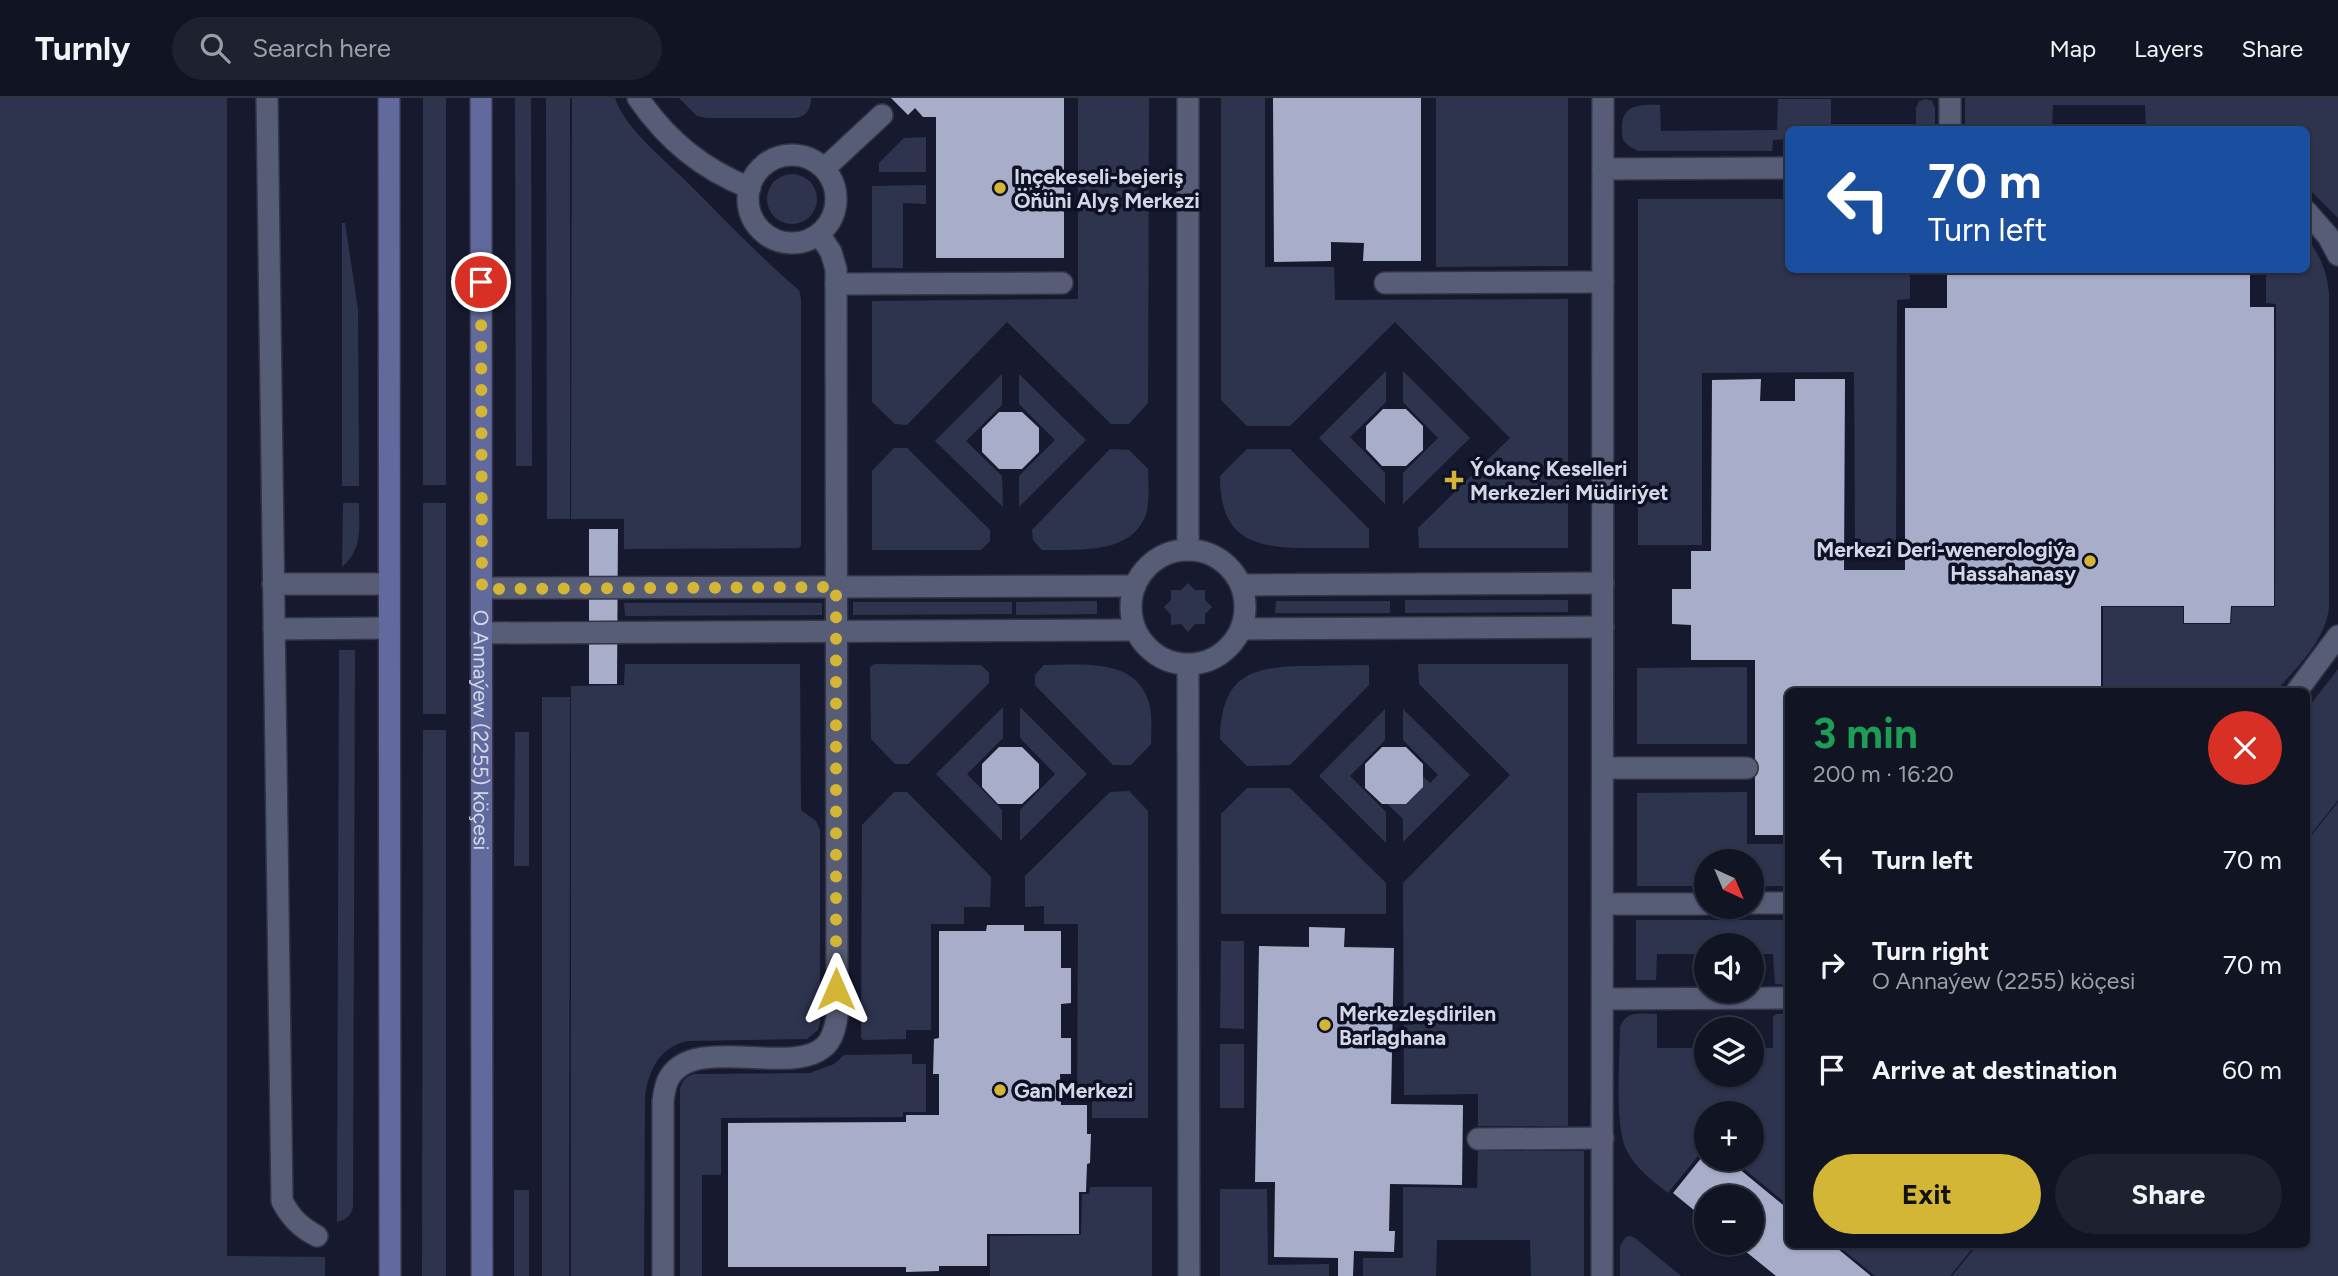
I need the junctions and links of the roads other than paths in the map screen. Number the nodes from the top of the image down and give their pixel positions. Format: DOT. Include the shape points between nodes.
graph roads {
  1 [pos="267,98"];
  2 [pos="389,98"];
  3 [pos="481,98"];
  4 [pos="638,98"];
  5 [pos="1188,98"];
  6 [pos="1603,98"];
  7 [pos="1950,98"];
  8 [pos="882,115"];
  9 [pos="1950,126"];
  10 [pos="1785,168"];
  11 [pos="825,169"];
  12 [pos="1603,169"];
  13 [pos="750,188"];
  14 [pos="2310,216"];
  15 [pos="819,234"];
  16 [pos="2338,256"];
  17 [pos="1603,282"];
  18 [pos="1385,283"];
  19 [pos="836,284"];
  20 [pos="1062,284"];
  21 [pos="1188,550"];
  22 [pos="1603,583"];
  23 [pos="273,584"];
  24 [pos="389,584"];
  25 [pos="1241,585"];
  26 [pos="1135,586"];
  27 [pos="836,587"];
  28 [pos="482,589"];
  29 [pos="1603,627"];
  30 [pos="389,628"];
  31 [pos="274,629"];
  32 [pos="1241,629"];
  33 [pos="1135,630"];
  34 [pos="836,631"];
  35 [pos="481,633"];
  36 [pos="2338,636"];
  37 [pos="1188,665"];
  38 [pos="2299,688"];
  39 [pos="1602,768"];
  40 [pos="1747,768"];
  41 [pos="1785,903"];
  42 [pos="1603,904"];
  43 [pos="1694,904"];
  44 [pos="1764,904"];
  45 [pos="1785,998"];
  46 [pos="1603,999"];
  47 [pos="1603,1138"];
  48 [pos="1478,1139"];
  49 [pos="317,1236"];
  50 [pos="390,1276"];
  51 [pos="482,1276"];
  52 [pos="663,1276"];
  53 [pos="1189,1276"];
  54 [pos="1602,1276"];
  1 -- 23 [label="lane"];
  2 -- 24 [label="main road"];
  3 -- 28 [label="main road, O Annaýew (2255) köçesi"];
  4 -- 13 [label="lane" via="670,139 693,158"];
  5 -- 21 [label="lane"];
  6 -- 12 [label="lane"];
  7 -- 9 [label="lane"];
  8 -- 11 [label="lane"];
  10 -- 12 [label="lane"];
  11 -- 13 [label="lane" via="800,155 785,155 760,168"];
  11 -- 15 [label="lane" via="837,195 829,223"];
  12 -- 17 [label="lane"];
  13 -- 15 [label="lane" via="749,210 765,234 792,243"];
  14 -- 16 [label="lane"];
  15 -- 19 [label="lane" via="831,252"];
  17 -- 18 [label="lane"];
  17 -- 22 [label="lane"];
  19 -- 20 [label="lane"];
  19 -- 27 [label="lane"];
  21 -- 25 [label="lane" via="1215,556"];
  21 -- 26 [label="lane" via="1174,551 1150,564"];
  22 -- 25 [label="lane"];
  22 -- 29 [label="lane"];
  23 -- 24 [label="lane"];
  23 -- 31 [label="lane"];
  24 -- 30 [label="main road"];
  25 -- 32 [label="lane" via="1246,614"];
  26 -- 27 [label="lane"];
  26 -- 33 [label="lane" via="1131,601"];
  27 -- 28 [label="lane"];
  27 -- 34 [label="lane"];
  28 -- 35 [label="main road, O Annaýew (2255) köçesi"];
  29 -- 32 [label="lane"];
  29 -- 39 [label="lane"];
  30 -- 31 [label="lane"];
  30 -- 50 [label="main road"];
  31 -- 49 [label="lane" via="282,1201 290,1217"];
  32 -- 37 [label="lane" via="1215,658"];
  33 -- 34 [label="lane"];
  33 -- 37 [label="lane" via="1161,659"];
  34 -- 35 [label="lane"];
  34 -- 52 [label="lane" via="834,1029 825,1046 805,1056 705,1058 681,1066 667,1080 663,1101"];
  35 -- 51 [label="main road, O Annaýew (2255) köçesi"];
  36 -- 38 [label="lane"];
  37 -- 53 [label="lane"];
  39 -- 40 [label="lane"];
  39 -- 42 [label="lane"];
  41 -- 44 [label="lane"];
  42 -- 43 [label="lane"];
  42 -- 46 [label="lane"];
  45 -- 46 [label="lane"];
  46 -- 47 [label="lane"];
  47 -- 48 [label="lane"];
  47 -- 54 [label="lane"];
}
